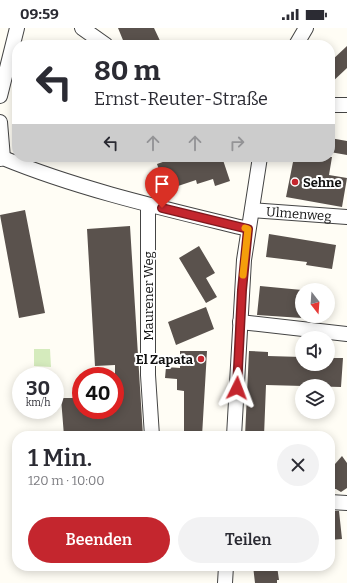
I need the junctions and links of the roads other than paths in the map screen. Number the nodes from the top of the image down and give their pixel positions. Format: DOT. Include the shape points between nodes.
graph roads {
  1 [pos="18,28"];
  2 [pos="82,28"];
  3 [pos="306,28"];
  4 [pos="15,40"];
  5 [pos="99,40"];
  6 [pos="299,40"];
  7 [pos="12,51"];
  8 [pos="0,96"];
  9 [pos="335,105"];
  10 [pos="347,105"];
  11 [pos="0,122"];
  12 [pos="1,159"];
  13 [pos="259,162"];
  14 [pos="148,205"];
  15 [pos="252,210"];
  16 [pos="347,216"];
  17 [pos="248,229"];
  18 [pos="240,322"];
  19 [pos="347,334"];
  20 [pos="152,431"];
  21 [pos="234,431"];
  22 [pos="335,502"];
  23 [pos="347,503"];
  24 [pos="226,571"];
  25 [pos="225,583"];
  1 -- 4 [label="street"];
  2 -- 5 [label="street"];
  3 -- 6 [label="street"];
  7 -- 8 [label="street"];
  9 -- 10 [label="street"];
  11 -- 12 [label="street"];
  12 -- 14 [label="street"];
  13 -- 15 [label="street"];
  14 -- 17 [label="street"];
  14 -- 20 [label="street, Maurener Weg" via="148,375"];
  15 -- 16 [label="street, Ulmenweg"];
  15 -- 17 [label="street"];
  17 -- 18 [label="street"];
  18 -- 19 [label="street"];
  18 -- 21 [label="street"];
  22 -- 23 [label="street"];
  24 -- 25 [label="street"];
}
